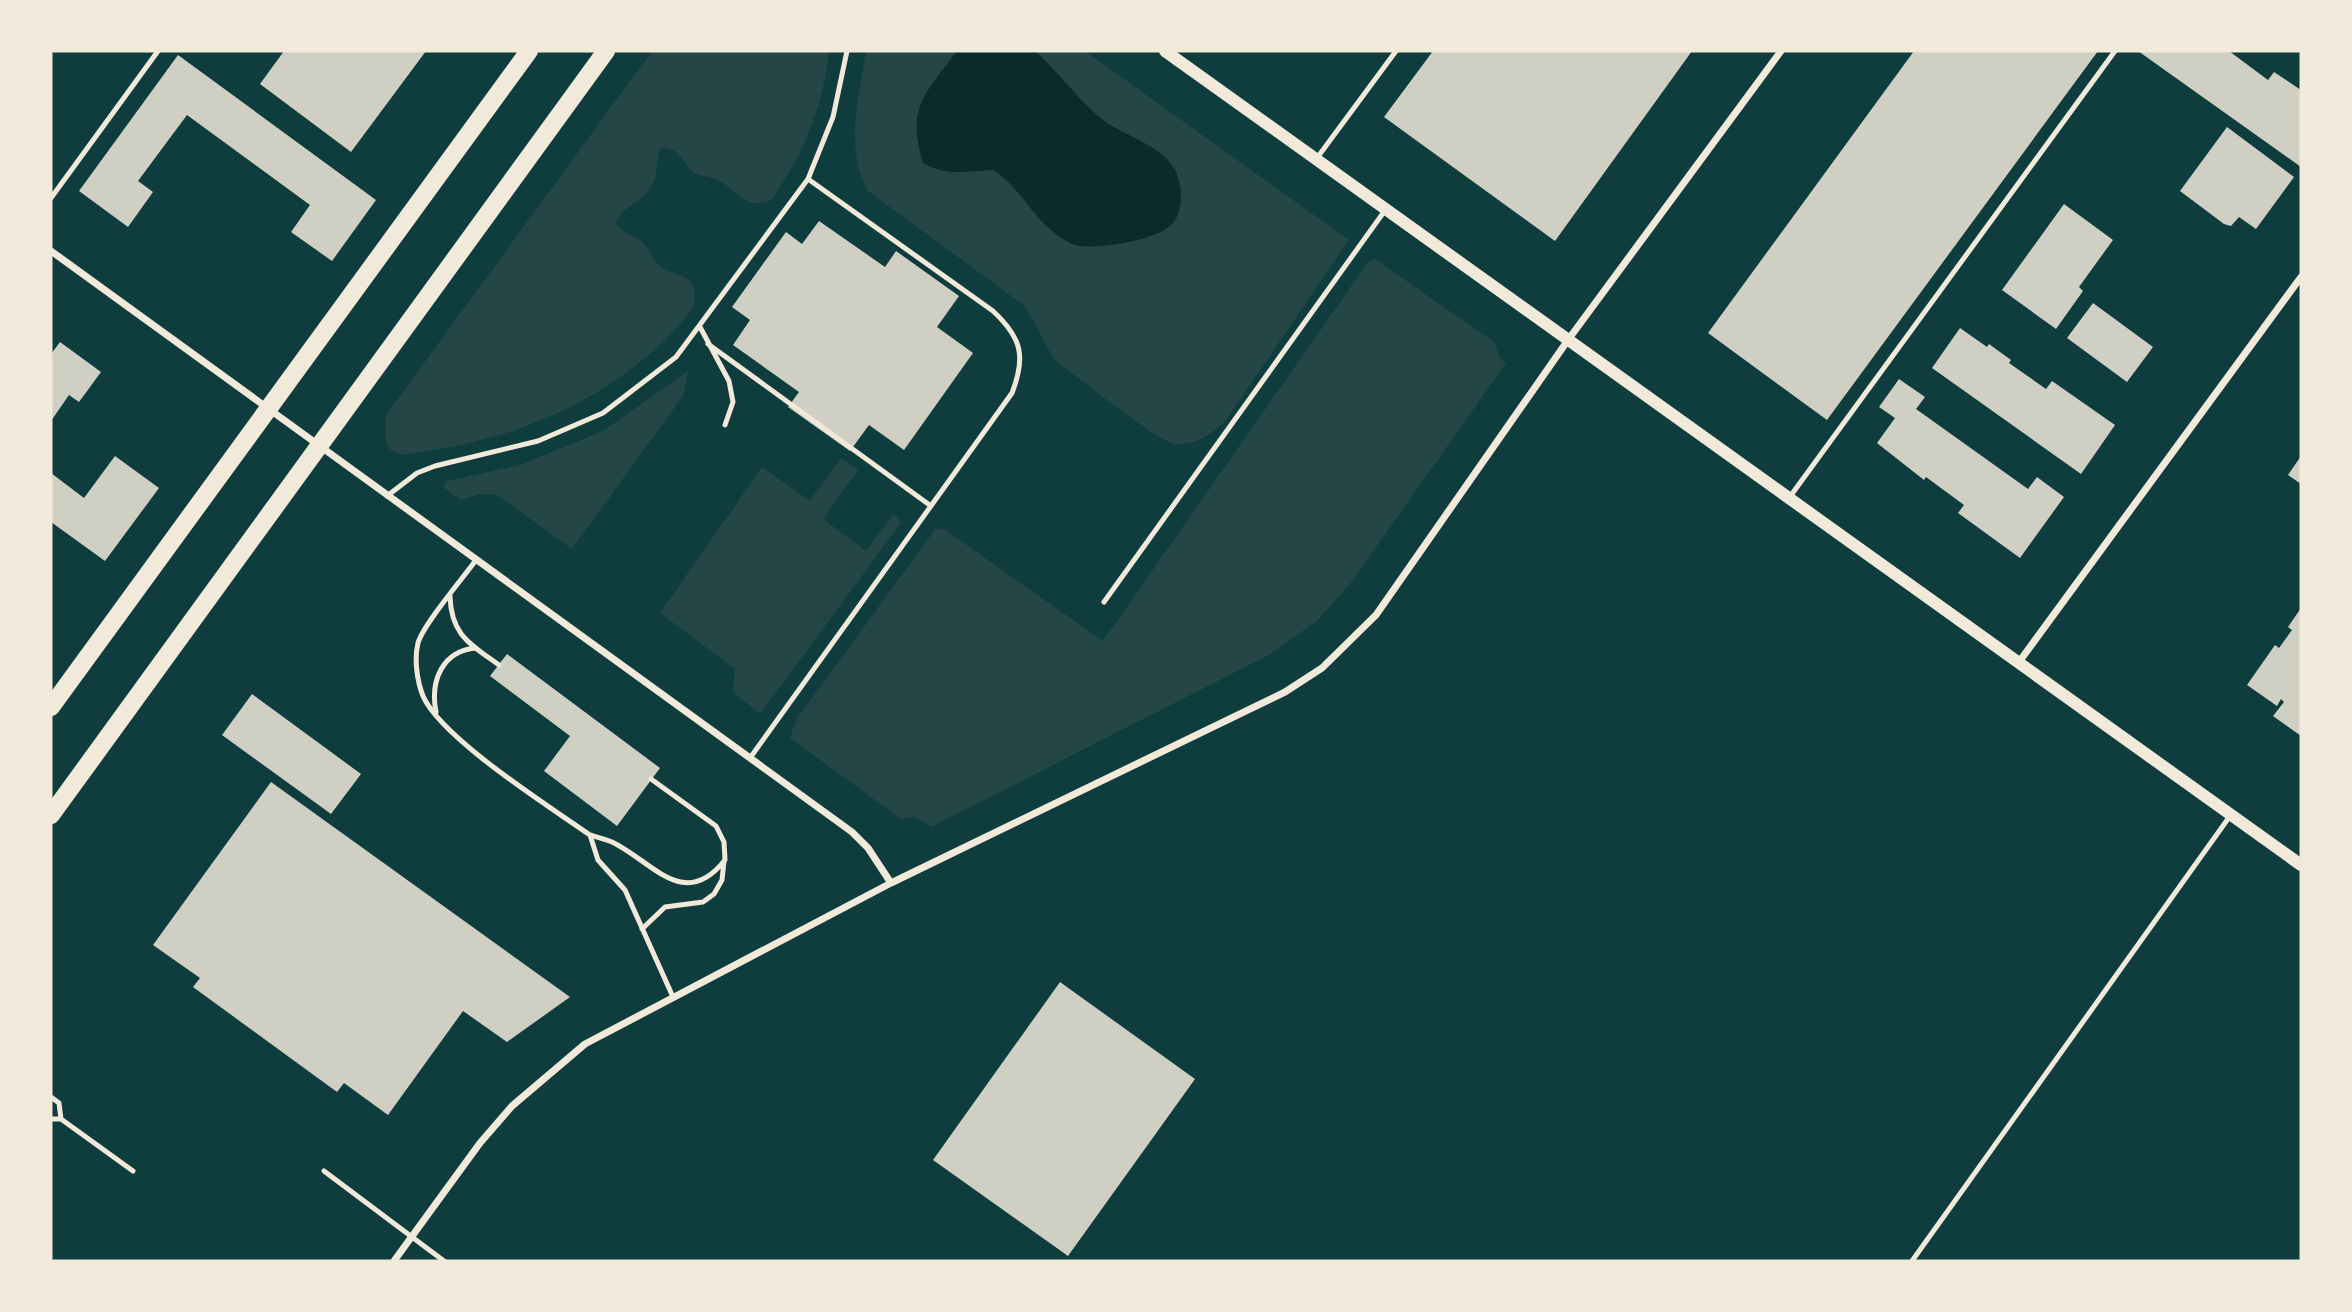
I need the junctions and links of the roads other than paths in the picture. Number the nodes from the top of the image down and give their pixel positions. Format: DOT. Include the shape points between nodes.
graph roads {
  1 [pos="158,51"];
  2 [pos="529,51"];
  3 [pos="606,51"];
  4 [pos="847,51"];
  5 [pos="1165,51"];
  6 [pos="1396,51"];
  7 [pos="1781,51"];
  8 [pos="2115,51"];
  9 [pos="1316,159"];
  10 [pos="807,179"];
  11 [pos="51,198"];
  12 [pos="1386,209"];
  13 [pos="51,251"];
  14 [pos="2301,277"];
  15 [pos="700,327"];
  16 [pos="1569,340"];
  17 [pos="708,344"];
  18 [pos="268,410"];
  19 [pos="725,425"];
  20 [pos="318,447"];
  21 [pos="387,496"];
  22 [pos="1789,498"];
  23 [pos="932,506"];
  24 [pos="476,560"];
  25 [pos="450,596"];
  26 [pos="1104,602"];
  27 [pos="476,648"];
  28 [pos="2019,662"];
  29 [pos="499,665"];
  30 [pos="51,707"];
  31 [pos="436,714"];
  32 [pos="750,758"];
  33 [pos="651,779"];
  34 [pos="51,815"];
  35 [pos="2230,816"];
  36 [pos="590,835"];
  37 [pos="725,860"];
  38 [pos="2301,865"];
  39 [pos="891,883"];
  40 [pos="642,929"];
  41 [pos="673,997"];
  42 [pos="51,1097"];
  43 [pos="51,1119"];
  44 [pos="61,1119"];
  45 [pos="133,1171"];
  46 [pos="324,1171"];
  47 [pos="411,1238"];
  48 [pos="394,1261"];
  49 [pos="444,1261"];
  50 [pos="1912,1261"];
  1 -- 11 [label="lane"];
  2 -- 18 [label="main road"];
  3 -- 20 [label="main road"];
  4 -- 10 [label="lane" via="833,117"];
  5 -- 9 [label="street"];
  6 -- 9 [label="lane"];
  7 -- 16 [label="street"];
  8 -- 22 [label="lane"];
  9 -- 12 [label="street"];
  10 -- 15 [label="lane"];
  10 -- 23 [label="lane" via="1011,328 1022,369 1012,393"];
  12 -- 16 [label="street"];
  12 -- 26 [label="lane"];
  13 -- 18 [label="street"];
  14 -- 28 [label="street"];
  15 -- 17 [label="lane"];
  15 -- 21 [label="lane" via="676,357 603,412 538,441 417,473"];
  16 -- 22 [label="street"];
  16 -- 39 [label="street" via="1376,615 1322,668 1285,692"];
  17 -- 19 [label="lane" via="729,381 733,402"];
  17 -- 23 [label="lane"];
  18 -- 20 [label="street"];
  18 -- 30 [label="main road"];
  20 -- 21 [label="street"];
  20 -- 34 [label="main road"];
  21 -- 24 [label="street"];
  22 -- 28 [label="street"];
  23 -- 32 [label="lane"];
  24 -- 25 [label="lane"];
  24 -- 32 [label="street"];
  25 -- 27 [label="lane" via="450,616 457,631"];
  25 -- 31 [label="lane" via="419,641 416,666 424,696"];
  27 -- 29 [label="lane"];
  27 -- 31 [label="lane" via="462,649 437,675 433,694"];
  28 -- 35 [label="street"];
  31 -- 36 [label="lane" via="475,752"];
  32 -- 39 [label="street" via="852,832"];
  33 -- 37 [label="lane" via="716,826 724,842"];
  35 -- 38 [label="street"];
  35 -- 50 [label="lane"];
  36 -- 37 [label="lane" via="612,842 660,875 681,882 697,883"];
  36 -- 40 [label="lane" via="598,860 625,890"];
  37 -- 40 [label="lane" via="714,894 703,902 664,907"];
  39 -- 41 [label="street"];
  40 -- 41 [label="lane"];
  41 -- 47 [label="street" via="585,1044 546,1074 480,1143"];
  42 -- 44 [label="lane" via="59,1103"];
  43 -- 44 [label="lane"];
  44 -- 45 [label="lane"];
  46 -- 47 [label="lane"];
  47 -- 48 [label="street"];
  47 -- 49 [label="lane"];
}
